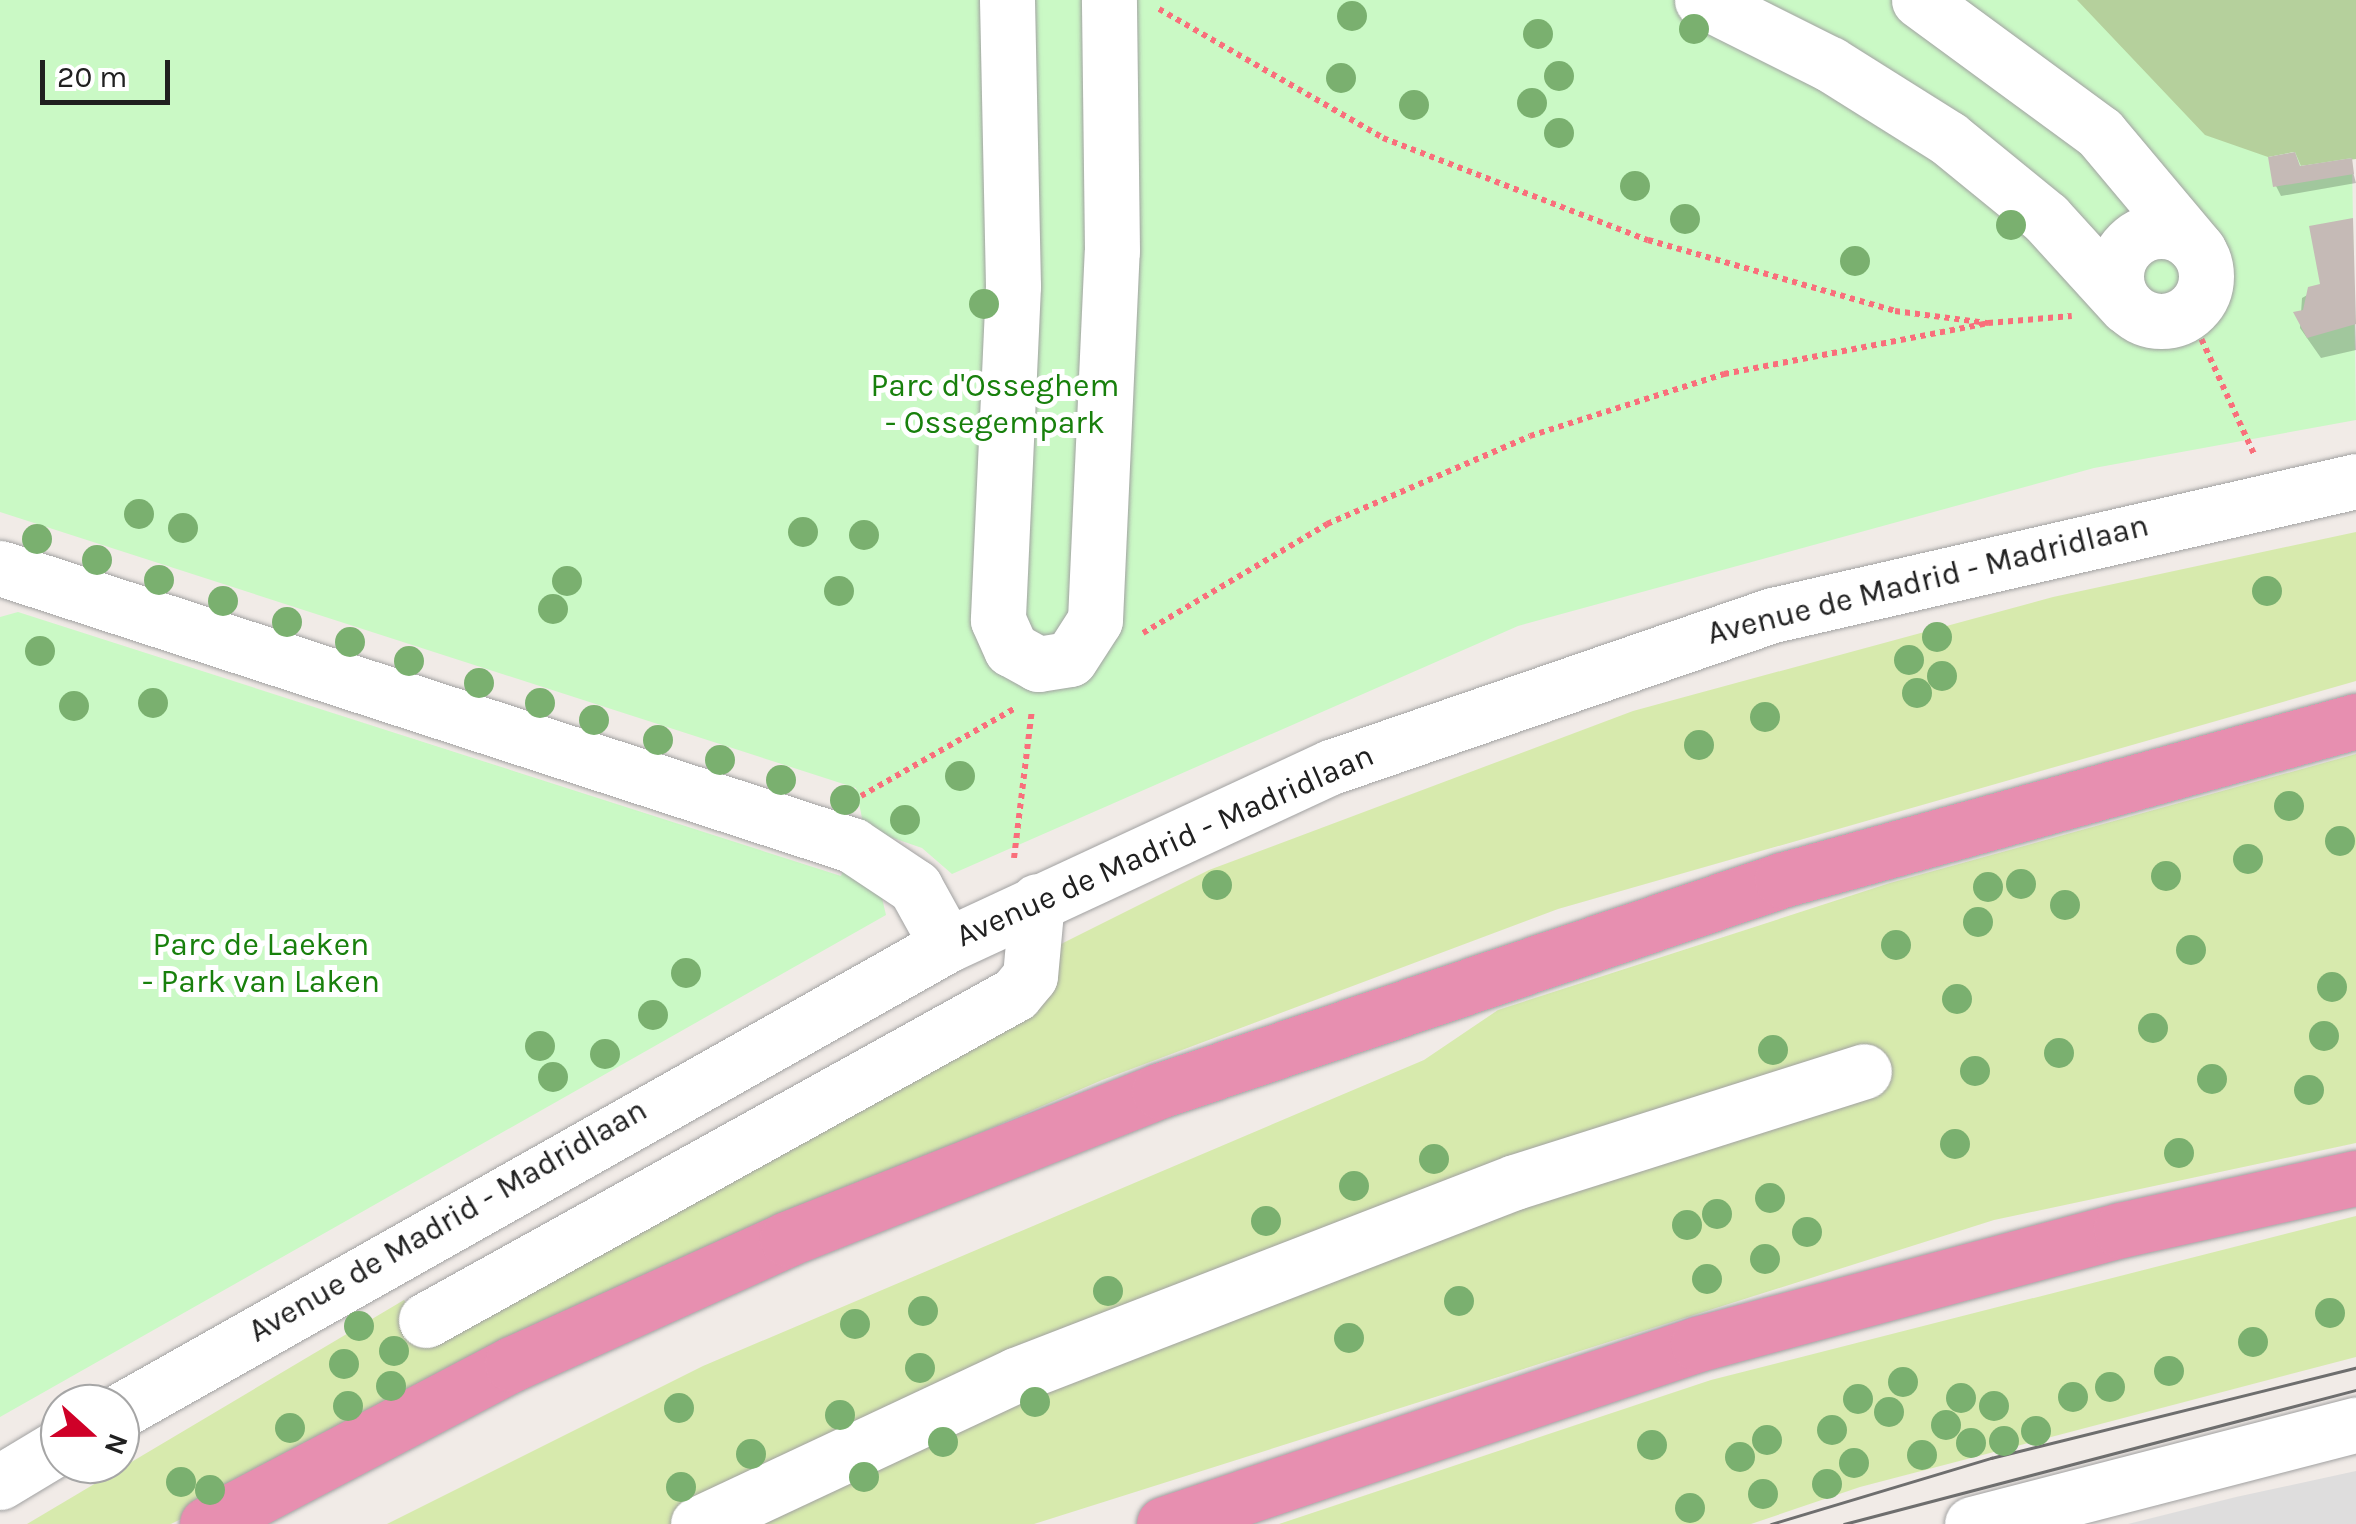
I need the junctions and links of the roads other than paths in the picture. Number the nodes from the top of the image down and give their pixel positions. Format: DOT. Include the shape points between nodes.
graph roads {
  1 [pos="1006,0"];
  2 [pos="1109,0"];
  3 [pos="1702,0"];
  4 [pos="1919,0"];
  5 [pos="2199,251"];
  6 [pos="2127,307"];
  7 [pos="2356,481"];
  8 [pos="0,568"];
  9 [pos="2356,721"];
  10 [pos="1025,880"];
  11 [pos="947,944"];
  12 [pos="1864,1071"];
  13 [pos="2356,1178"];
  14 [pos="926,1186"];
  15 [pos="426,1320"];
  16 [pos="140,1400"];
  17 [pos="2356,1426"];
  18 [pos="40,1458"];
  19 [pos="0,1482"];
  20 [pos="207,1524"];
  21 [pos="266,1524"];
  22 [pos="698,1524"];
  23 [pos="1164,1524"];
  24 [pos="1972,1524"];
  1 -- 2 [label="street" via="1013,304 998,620 1010,649 1055,664 1082,649 1095,620 1112,252"];
  3 -- 6 [label="street" via="1830,64 1948,138 2046,218"];
  4 -- 5 [label="street" via="2100,133"];
  5 -- 6 [label="street" via="2205,290 2189,312 2151,321"];
  5 -- 6 [label="street" via="2176,234 2136,238 2116,272"];
  7 -- 10 [label="street, Avenue de Madrid - Madridlaan" via="2008,554 1662,650"];
  8 -- 11 [label="street" via="802,830 896,868"];
  9 -- 14 [label="highway" via="1543,954"];
  10 -- 11 [label="street, Avenue de Madrid - Madridlaan"];
  10 -- 15 [label="street" via="1032,967 1016,994"];
  11 -- 16 [label="street, Avenue de Madrid - Madridlaan"];
  12 -- 22 [label="street" via="1515,1182 1034,1368"];
  13 -- 23 [label="highway" via="1946,1274 1698,1344"];
  14 -- 20 [label="highway" via="512,1364"];
  14 -- 21 [label="highway"];
  17 -- 24 [label="street"];
  18 -- 19 [label="street"];
}
